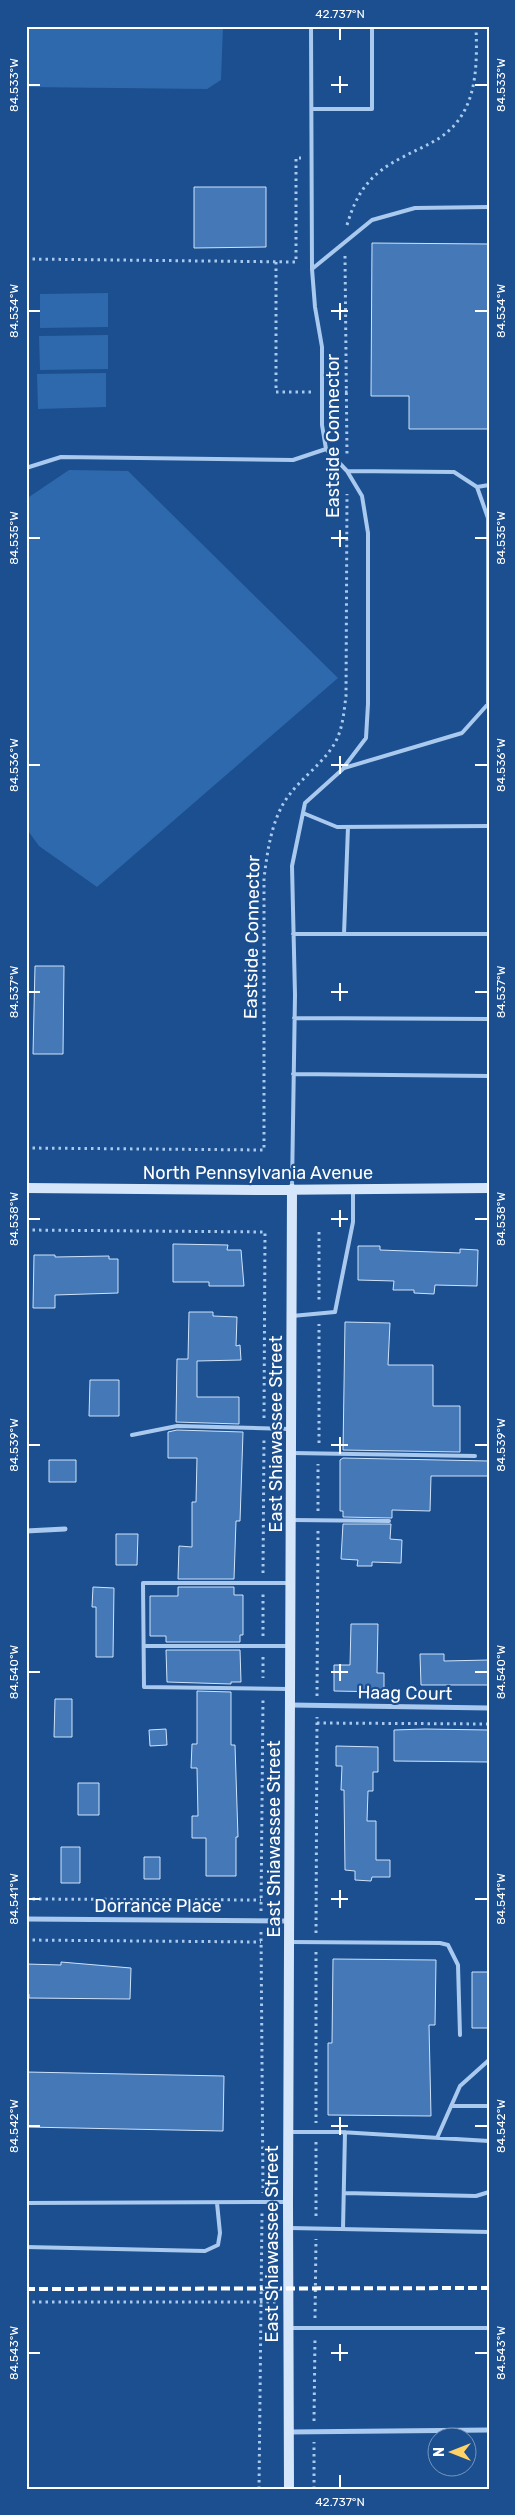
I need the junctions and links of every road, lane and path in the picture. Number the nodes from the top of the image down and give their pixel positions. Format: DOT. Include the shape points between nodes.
graph roads {
  1 [pos="311,26"];
  2 [pos="372,26"];
  3 [pos="476,26"];
  4 [pos="312,109"];
  5 [pos="312,158"];
  6 [pos="489,207"];
  7 [pos="345,243"];
  8 [pos="26,259"];
  9 [pos="276,262"];
  10 [pos="312,269"];
  11 [pos="323,392"];
  12 [pos="348,392"];
  13 [pos="326,449"];
  14 [pos="26,468"];
  15 [pos="347,471"];
  16 [pos="489,484"];
  17 [pos="477,487"];
  18 [pos="344,768"];
  19 [pos="303,813"];
  20 [pos="489,826"];
  21 [pos="348,827"];
  22 [pos="293,934"];
  23 [pos="344,934"];
  24 [pos="489,934"];
  25 [pos="294,1018"];
  26 [pos="489,1019"];
  27 [pos="293,1074"];
  28 [pos="489,1076"];
  29 [pos="26,1148"];
  30 [pos="26,1188"];
  31 [pos="489,1188"];
  32 [pos="292,1189"];
  33 [pos="353,1190"];
  34 [pos="26,1230"];
  35 [pos="319,1232"];
  36 [pos="319,1314"];
  37 [pos="292,1316"];
  38 [pos="264,1428"];
  39 [pos="292,1430"];
  40 [pos="132,1435"];
  41 [pos="292,1453"];
  42 [pos="319,1454"];
  43 [pos="475,1456"];
  44 [pos="292,1520"];
  45 [pos="318,1520"];
  46 [pos="389,1520"];
  47 [pos="65,1529"];
  48 [pos="26,1531"];
  49 [pos="263,1583"];
  50 [pos="292,1583"];
  51 [pos="144,1646"];
  52 [pos="263,1646"];
  53 [pos="291,1646"];
  54 [pos="263,1689"];
  55 [pos="291,1689"];
  56 [pos="291,1705"];
  57 [pos="317,1705"];
  58 [pos="489,1708"];
  59 [pos="317,1723"];
  60 [pos="489,1724"];
  61 [pos="26,1899"];
  62 [pos="261,1900"];
  63 [pos="26,1919"];
  64 [pos="260,1921"];
  65 [pos="290,1921"];
  66 [pos="26,1940"];
  67 [pos="261,1942"];
  68 [pos="289,1942"];
  69 [pos="316,1942"];
  70 [pos="460,2035"];
  71 [pos="489,2060"];
  72 [pos="451,2106"];
  73 [pos="489,2106"];
  74 [pos="288,2132"];
  75 [pos="316,2132"];
  76 [pos="345,2132"];
  77 [pos="437,2138"];
  78 [pos="489,2141"];
  79 [pos="489,2192"];
  80 [pos="344,2193"];
  81 [pos="263,2202"];
  82 [pos="288,2202"];
  83 [pos="26,2203"];
  84 [pos="217,2203"];
  85 [pos="288,2228"];
  86 [pos="316,2228"];
  87 [pos="343,2229"];
  88 [pos="489,2232"];
  89 [pos="26,2247"];
  90 [pos="26,2302"];
  91 [pos="260,2302"];
  92 [pos="288,2303"];
  93 [pos="288,2328"];
  94 [pos="315,2328"];
  95 [pos="489,2328"];
  96 [pos="489,2430"];
  97 [pos="314,2431"];
  98 [pos="289,2432"];
  99 [pos="259,2489"];
  100 [pos="289,2489"];
  101 [pos="314,2489"];
  1 -- 4 [label="lane"];
  2 -- 4 [label="lane" via="372,109"];
  3 -- 7 [label="path, Eastside Connector" via="477,59 473,85 458,121 438,141 402,157 369,180 354,203"];
  4 -- 5 [label="lane"];
  5 -- 9 [label="path" via="296,158 296,262"];
  5 -- 10 [label="lane"];
  6 -- 7 [label="lane" via="415,208 372,220"];
  7 -- 10 [label="lane"];
  7 -- 12 [label="path, Eastside Connector"];
  8 -- 9 [label="path"];
  9 -- 11 [label="path" via="276,392"];
  10 -- 11 [label="lane" via="322,347"];
  11 -- 12 [label="path"];
  11 -- 13 [label="lane" via="322,425"];
  12 -- 15 [label="path, Eastside Connector"];
  13 -- 14 [label="lane" via="293,460 61,457"];
  13 -- 15 [label="lane"];
  15 -- 17 [label="lane" via="454,472"];
  15 -- 18 [label="lane" via="362,496 368,533 368,704 366,738"];
  15 -- 29 [label="path, Eastside Connector" via="344,720 336,741 298,781 280,810 267,854 264,878 264,1150"];
  16 -- 17 [label="lane"];
  17 -- 18 [label="lane" via="488,518 488,704 462,733"];
  18 -- 19 [label="lane" via="305,803"];
  19 -- 21 [label="lane" via="337,827"];
  19 -- 22 [label="lane" via="292,866"];
  20 -- 21 [label="lane"];
  21 -- 23 [label="lane"];
  22 -- 23 [label="lane"];
  22 -- 25 [label="lane"];
  23 -- 24 [label="lane"];
  25 -- 26 [label="lane"];
  25 -- 27 [label="lane"];
  27 -- 28 [label="lane"];
  27 -- 32 [label="lane"];
  30 -- 32 [label="street, North Pennsylvania Avenue"];
  31 -- 33 [label="street, North Pennsylvania Avenue"];
  32 -- 33 [label="street, North Pennsylvania Avenue"];
  32 -- 37 [label="street, East Shiawassee Street"];
  33 -- 36 [label="lane" via="353,1222 335,1312"];
  34 -- 38 [label="path" via="265,1232"];
  35 -- 36 [label="path"];
  36 -- 37 [label="lane"];
  36 -- 42 [label="path"];
  37 -- 39 [label="street, East Shiawassee Street"];
  38 -- 39 [label="lane"];
  38 -- 40 [label="lane" via="177,1426"];
  38 -- 49 [label="path"];
  39 -- 41 [label="street, East Shiawassee Street"];
  41 -- 42 [label="lane"];
  41 -- 44 [label="street, East Shiawassee Street"];
  42 -- 43 [label="lane"];
  42 -- 45 [label="path"];
  44 -- 45 [label="lane"];
  44 -- 50 [label="street, East Shiawassee Street"];
  45 -- 46 [label="lane"];
  45 -- 57 [label="path"];
  47 -- 48 [label="street"];
  49 -- 50 [label="lane"];
  49 -- 51 [label="lane" via="143,1583"];
  49 -- 52 [label="path"];
  50 -- 53 [label="street, East Shiawassee Street"];
  51 -- 52 [label="lane"];
  51 -- 54 [label="lane" via="144,1687"];
  52 -- 53 [label="lane"];
  52 -- 54 [label="path"];
  53 -- 55 [label="street, East Shiawassee Street"];
  54 -- 55 [label="lane"];
  54 -- 62 [label="path"];
  55 -- 56 [label="street, East Shiawassee Street"];
  56 -- 57 [label="street, Haag Court"];
  56 -- 65 [label="street, East Shiawassee Street"];
  57 -- 58 [label="street, Haag Court"];
  57 -- 59 [label="path"];
  59 -- 60 [label="path"];
  59 -- 69 [label="path"];
  61 -- 62 [label="path"];
  62 -- 64 [label="path"];
  63 -- 64 [label="street, Dorrance Place"];
  64 -- 65 [label="street, Dorrance Place"];
  64 -- 67 [label="path"];
  65 -- 68 [label="street, East Shiawassee Street"];
  66 -- 67 [label="path"];
  67 -- 81 [label="path"];
  68 -- 69 [label="lane"];
  68 -- 74 [label="street, East Shiawassee Street"];
  69 -- 70 [label="lane" via="448,1945 458,1965"];
  69 -- 75 [label="path"];
  71 -- 72 [label="lane" via="460,2086"];
  72 -- 73 [label="lane"];
  72 -- 77 [label="lane"];
  74 -- 75 [label="lane"];
  74 -- 82 [label="street, East Shiawassee Street"];
  75 -- 76 [label="lane"];
  75 -- 86 [label="path"];
  76 -- 77 [label="lane"];
  76 -- 80 [label="lane"];
  77 -- 78 [label="lane"];
  79 -- 80 [label="lane" via="476,2196"];
  80 -- 87 [label="lane"];
  81 -- 82 [label="lane"];
  81 -- 84 [label="lane"];
  81 -- 91 [label="path"];
  82 -- 85 [label="street, East Shiawassee Street"];
  83 -- 84 [label="lane"];
  84 -- 89 [label="lane" via="218,2244 205,2251"];
  85 -- 86 [label="lane"];
  85 -- 92 [label="street, East Shiawassee Street"];
  86 -- 87 [label="lane"];
  86 -- 94 [label="path"];
  87 -- 88 [label="lane"];
  90 -- 91 [label="path"];
  91 -- 92 [label="path"];
  91 -- 99 [label="path"];
  92 -- 93 [label="street, East Shiawassee Street"];
  93 -- 94 [label="lane"];
  93 -- 98 [label="street, East Shiawassee Street"];
  94 -- 95 [label="lane"];
  94 -- 97 [label="path"];
  96 -- 97 [label="street"];
  97 -- 98 [label="street"];
  97 -- 101 [label="path"];
  98 -- 100 [label="street, East Shiawassee Street"];
}
